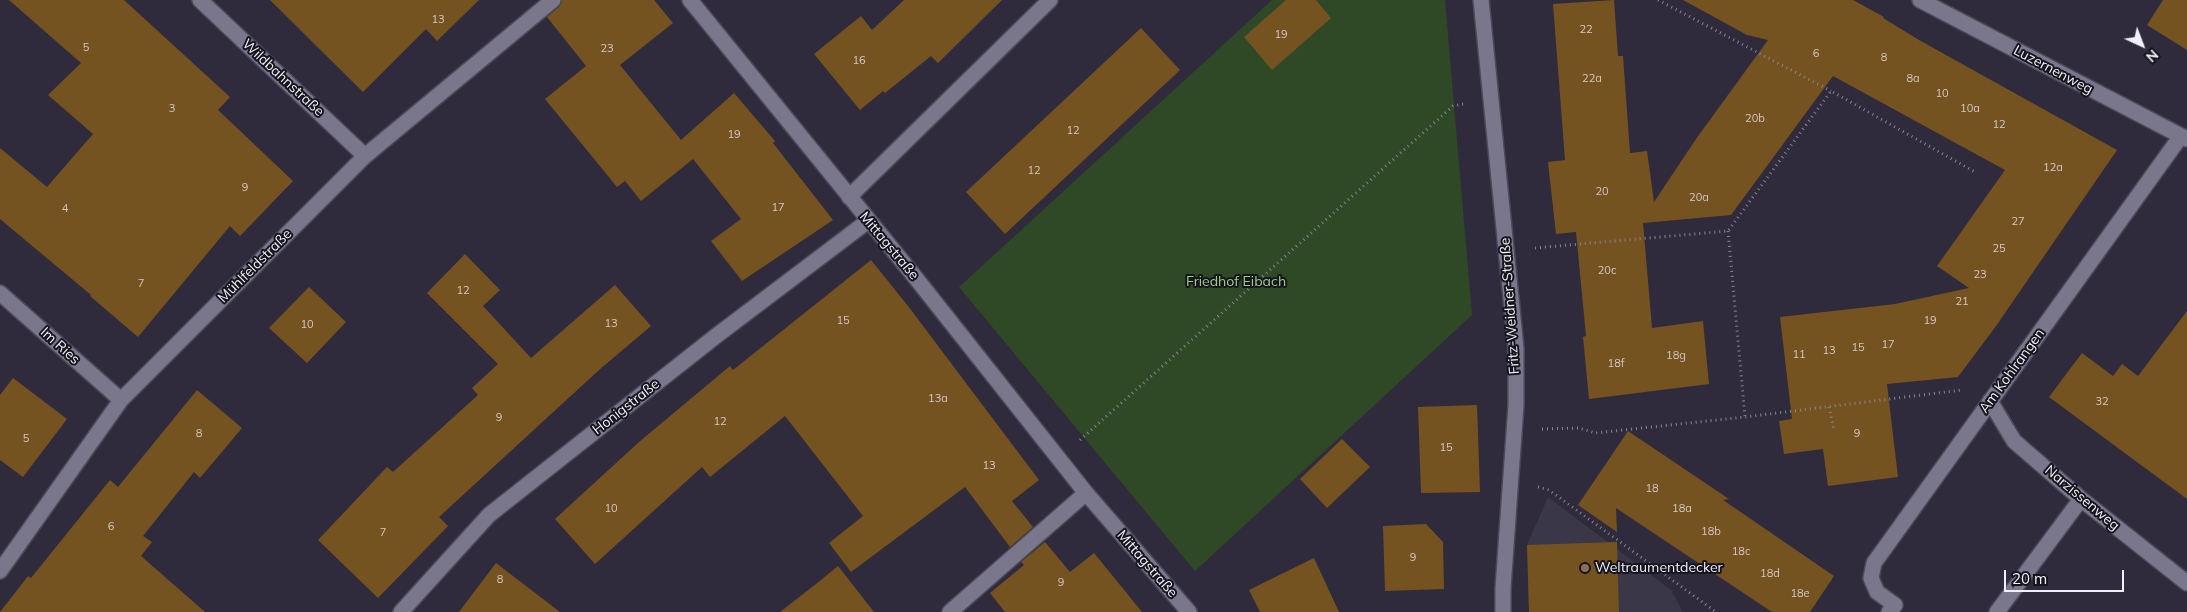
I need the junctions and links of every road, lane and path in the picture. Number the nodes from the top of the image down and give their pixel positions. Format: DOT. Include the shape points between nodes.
graph roads {
  1 [pos="200,0"];
  2 [pos="553,0"];
  3 [pos="690,0"];
  4 [pos="1050,0"];
  5 [pos="1481,0"];
  6 [pos="1658,0"];
  7 [pos="1924,1"];
  8 [pos="1831,91"];
  9 [pos="1491,99"];
  10 [pos="2184,138"];
  11 [pos="365,156"];
  12 [pos="1975,172"];
  13 [pos="848,197"];
  14 [pos="868,221"];
  15 [pos="1728,231"];
  16 [pos="1506,250"];
  17 [pos="0,293"];
  18 [pos="121,400"];
  19 [pos="1990,401"];
  20 [pos="1829,407"];
  21 [pos="1745,417"];
  22 [pos="1514,430"];
  23 [pos="1834,430"];
  24 [pos="1059,458"];
  25 [pos="1511,481"];
  26 [pos="1086,493"];
  27 [pos="2081,500"];
  28 [pos="0,571"];
  29 [pos="2187,583"];
  30 [pos="1896,610"];
  31 [pos="401,612"];
  32 [pos="950,612"];
  33 [pos="1188,612"];
  34 [pos="1503,612"];
  35 [pos="1716,612"];
  36 [pos="1997,612"];
  1 -- 11 [label="street, Wildbahnstraße"];
  2 -- 11 [label="street, Mühlfeldstraße"];
  3 -- 13 [label="street, Mittagstraße"];
  4 -- 13 [label="street"];
  5 -- 9 [label="street, Fritz-Weidner-Straße"];
  6 -- 8 [label="path"];
  7 -- 10 [label="street, Luzernenweg"];
  8 -- 12 [label="path"];
  8 -- 15 [label="path"];
  9 -- 16 [label="street, Fritz-Weidner-Straße"];
  9 -- 24 [label="path" via="1454,106"];
  10 -- 19 [label="street, Am Kohlrangen"];
  11 -- 18 [label="street, Mühlfeldstraße"];
  13 -- 14 [label="street, Mittagstraße"];
  14 -- 24 [label="street, Mittagstraße"];
  14 -- 31 [label="street, Honigstraße" via="489,515"];
  15 -- 16 [label="path"];
  15 -- 21 [label="path"];
  16 -- 22 [label="street, Fritz-Weidner-Straße" via="1516,348"];
  17 -- 18 [label="street, Im Ries"];
  18 -- 28 [label="street, Mühlfeldstraße"];
  19 -- 20 [label="path" via="1969,389"];
  19 -- 27 [label="street, Narzissenweg" via="2014,441"];
  19 -- 30 [label="street, Am Kohlrangen" via="1874,563 1871,578 1877,592"];
  20 -- 21 [label="path"];
  20 -- 23 [label="path"];
  21 -- 22 [label="path" via="1595,433 1579,428"];
  22 -- 25 [label="street, Fritz-Weidner-Straße"];
  24 -- 26 [label="street, Mittagstraße"];
  25 -- 34 [label="street, Fritz-Weidner-Straße"];
  25 -- 35 [label="path" via="1549,490"];
  26 -- 32 [label="street"];
  26 -- 33 [label="street, Mittagstraße"];
  27 -- 29 [label="street, Narzissenweg"];
  27 -- 36 [label="street"];
}
